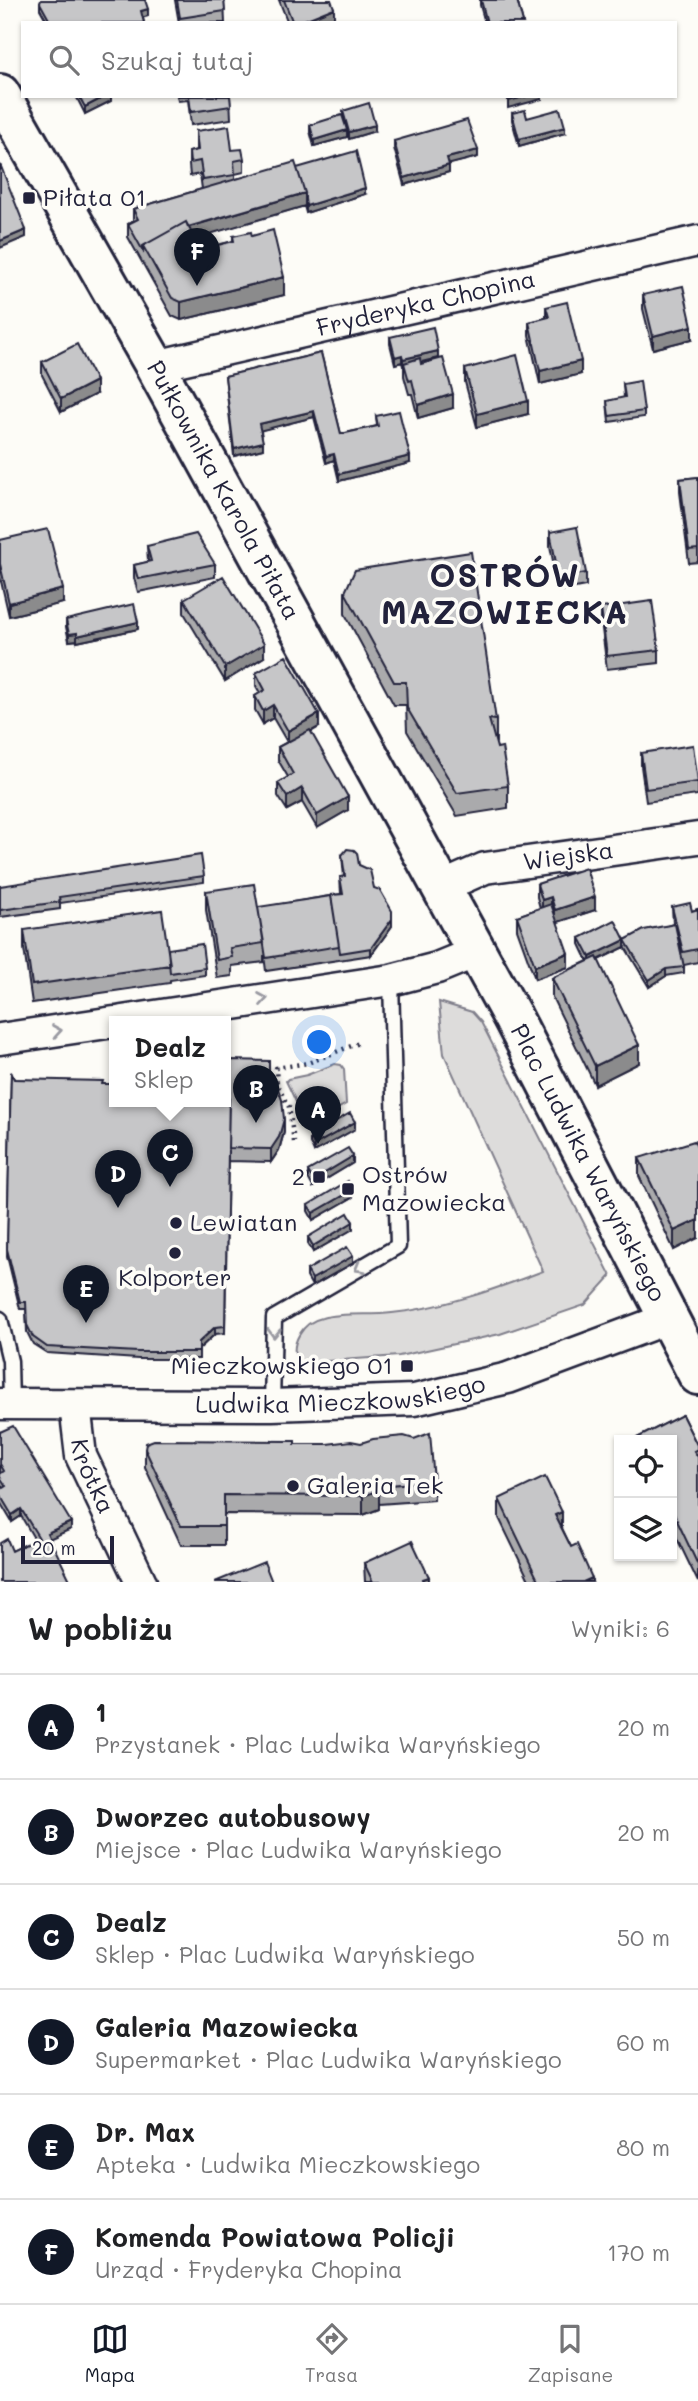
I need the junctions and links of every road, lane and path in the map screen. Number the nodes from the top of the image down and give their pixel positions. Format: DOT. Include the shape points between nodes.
graph roads {
  1 [pos="0,94"];
  2 [pos="698,241"];
  3 [pos="155,366"];
  4 [pos="698,838"];
  5 [pos="442,887"];
  6 [pos="476,952"];
  7 [pos="391,980"];
  8 [pos="155,1016"];
  9 [pos="109,1023"];
  10 [pos="0,1040"];
  11 [pos="359,1043"];
  12 [pos="293,1142"];
  13 [pos="668,1318"];
  14 [pos="0,1319"];
  15 [pos="698,1375"];
  16 [pos="5,1404"];
  17 [pos="75,1405"];
  18 [pos="272,1405"];
  19 [pos="141,1582"];
  1 -- 3 [label="street, Pułkownika Karola Piłata"];
  2 -- 3 [label="street, Fryderyka Chopina"];
  3 -- 5 [label="street, Pułkownika Karola Piłata"];
  4 -- 5 [label="street, Wiejska" via="485,868"];
  5 -- 6 [label="street, Plac Ludwika Waryńskiego"];
  6 -- 7 [label="street"];
  6 -- 13 [label="street, Plac Ludwika Waryńskiego"];
  8 -- 7 [label="street, one-way"];
  7 -- 18 [label="lane, one-way" via="398,1246 274,1318"];
  10 -- 9 [label="street, one-way"];
  11 -- 12 [label="path" via="309,1063 276,1068 277,1085 289,1107"];
  13 -- 15 [label="street, Plac Ludwika Waryńskiego"];
  13 -- 18 [label="street, Ludwika Mieczkowskiego" via="508,1378 414,1400"];
  14 -- 16 [label="lane" via="10,1361"];
  16 -- 17 [label="street, Ludwika Mieczkowskiego"];
  17 -- 18 [label="street, Ludwika Mieczkowskiego"];
  17 -- 19 [label="street, Krótka" via="81,1456"];
}
